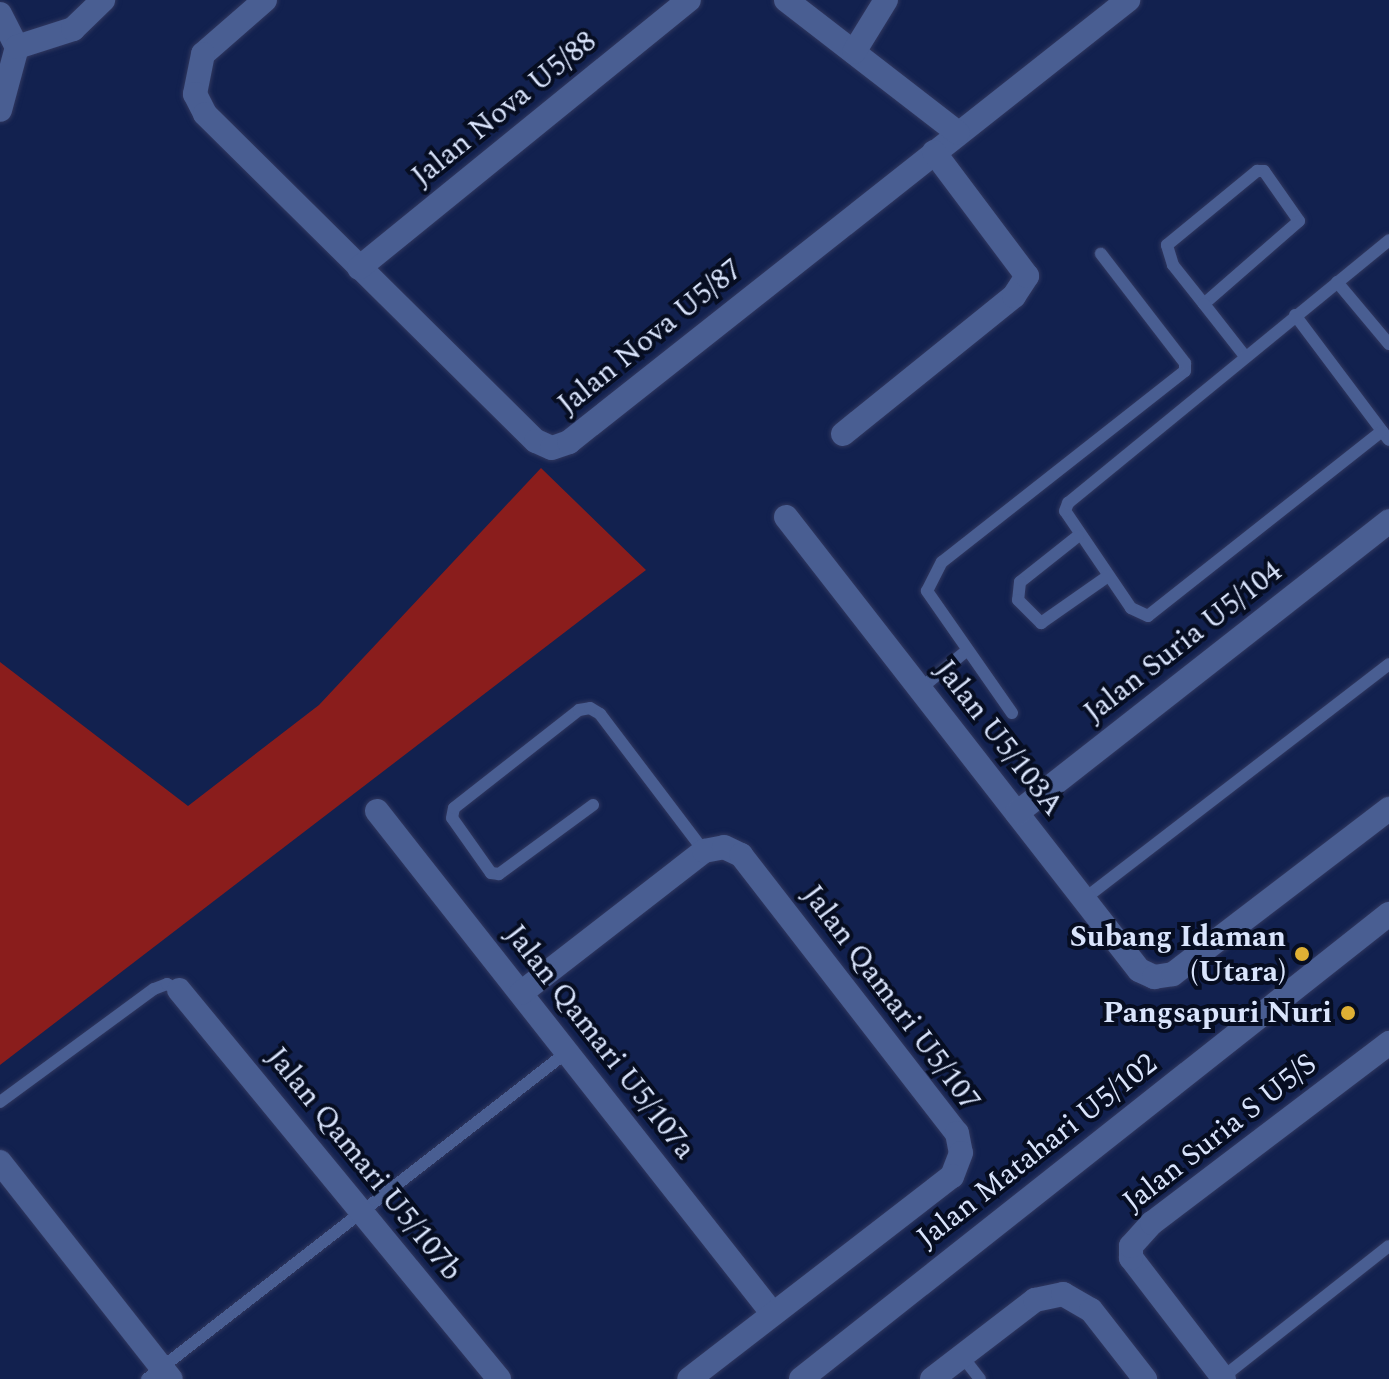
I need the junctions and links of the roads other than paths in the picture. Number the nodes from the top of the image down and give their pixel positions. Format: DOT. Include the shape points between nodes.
graph roads {
  1 [pos="103,0"];
  2 [pos="265,0"];
  3 [pos="689,0"];
  4 [pos="786,0"];
  5 [pos="886,0"];
  6 [pos="1128,0"];
  7 [pos="0,14"];
  8 [pos="17,47"];
  9 [pos="854,52"];
  10 [pos="0,110"];
  11 [pos="958,133"];
  12 [pos="934,152"];
  13 [pos="1389,240"];
  14 [pos="1101,254"];
  15 [pos="359,268"];
  16 [pos="1337,282"];
  17 [pos="1204,304"];
  18 [pos="1295,315"];
  19 [pos="1389,344"];
  20 [pos="1244,355"];
  21 [pos="843,434"];
  22 [pos="1386,436"];
  23 [pos="786,517"];
  24 [pos="1389,521"];
  25 [pos="1078,536"];
  26 [pos="1108,576"];
  27 [pos="965,652"];
  28 [pos="1389,664"];
  29 [pos="920,689"];
  30 [pos="1012,713"];
  31 [pos="593,805"];
  32 [pos="1389,809"];
  33 [pos="377,811"];
  34 [pos="1017,813"];
  35 [pos="704,851"];
  36 [pos="1084,899"];
  37 [pos="1389,914"];
  38 [pos="179,990"];
  39 [pos="521,993"];
  40 [pos="1389,1043"];
  41 [pos="567,1052"];
  42 [pos="0,1102"];
  43 [pos="0,1162"];
  44 [pos="362,1212"];
  45 [pos="1389,1246"];
  46 [pos="773,1314"];
  47 [pos="962,1356"];
  48 [pos="160,1375"];
  49 [pos="1223,1378"];
  50 [pos="499,1379"];
  51 [pos="689,1379"];
  52 [pos="801,1379"];
  53 [pos="932,1379"];
  54 [pos="980,1379"];
  55 [pos="1145,1379"];
  1 -- 8 [label="street" via="73,29"];
  2 -- 15 [label="street, Jalan Nova U5/87" via="203,54 195,94 205,114"];
  3 -- 15 [label="street, Jalan Nova U5/88"];
  4 -- 9 [label="street"];
  5 -- 9 [label="street"];
  6 -- 11 [label="street, Jalan Nova U5/87"];
  7 -- 8 [label="street"];
  8 -- 10 [label="street"];
  9 -- 11 [label="street"];
  11 -- 12 [label="street, Jalan Nova U5/87"];
  12 -- 15 [label="street, Jalan Nova U5/87" via="561,447 536,441"];
  12 -- 21 [label="street" via="1027,276 1014,296"];
  13 -- 16 [label="lane"];
  14 -- 27 [label="lane" via="1185,363 1185,371 942,562 927,591"];
  16 -- 18 [label="lane"];
  16 -- 19 [label="lane"];
  17 -- 17 [label="lane" via="1173,265 1167,245 1257,171 1264,171 1299,221"];
  17 -- 20 [label="lane"];
  18 -- 20 [label="lane"];
  18 -- 22 [label="lane"];
  20 -- 25 [label="lane" via="1068,503 1065,511"];
  22 -- 26 [label="lane" via="1157,611 1140,615"];
  23 -- 29 [label="street, Jalan U5/103A"];
  24 -- 34 [label="street, Jalan Suria U5/104"];
  25 -- 26 [label="lane"];
  25 -- 26 [label="lane" via="1020,582 1018,600 1041,623"];
  27 -- 29 [label="lane"];
  27 -- 30 [label="lane"];
  28 -- 36 [label="lane"];
  29 -- 34 [label="street, Jalan U5/103A"];
  31 -- 35 [label="lane" via="499,874 491,873 452,818 454,808 579,710 590,708 600,714"];
  32 -- 36 [label="street, Jalan U5/103A" via="1173,974 1154,977 1139,970"];
  33 -- 39 [label="street, Jalan Qamari U5/107a"];
  34 -- 36 [label="street, Jalan U5/103A"];
  35 -- 39 [label="street"];
  35 -- 46 [label="street, Jalan Qamari U5/107" via="724,847 741,855 957,1133 961,1153 952,1176"];
  37 -- 52 [label="street, Jalan Matahari U5/102"];
  38 -- 42 [label="lane" via="167,984 154,989"];
  38 -- 44 [label="street, Jalan Qamari U5/107b"];
  39 -- 41 [label="street, Jalan Qamari U5/107a"];
  40 -- 49 [label="street, Jalan Suria S U5/S" via="1152,1223 1131,1246 1131,1258"];
  41 -- 44 [label="lane"];
  41 -- 46 [label="street, Jalan Qamari U5/107a"];
  43 -- 48 [label="street"];
  44 -- 48 [label="lane"];
  44 -- 50 [label="street, Jalan Qamari U5/107b"];
  45 -- 49 [label="lane"];
  46 -- 51 [label="street, Jalan Qamari U5/107"];
  47 -- 53 [label="street"];
  47 -- 54 [label="lane"];
  47 -- 55 [label="street" via="1035,1300 1063,1294 1091,1310"];
}
